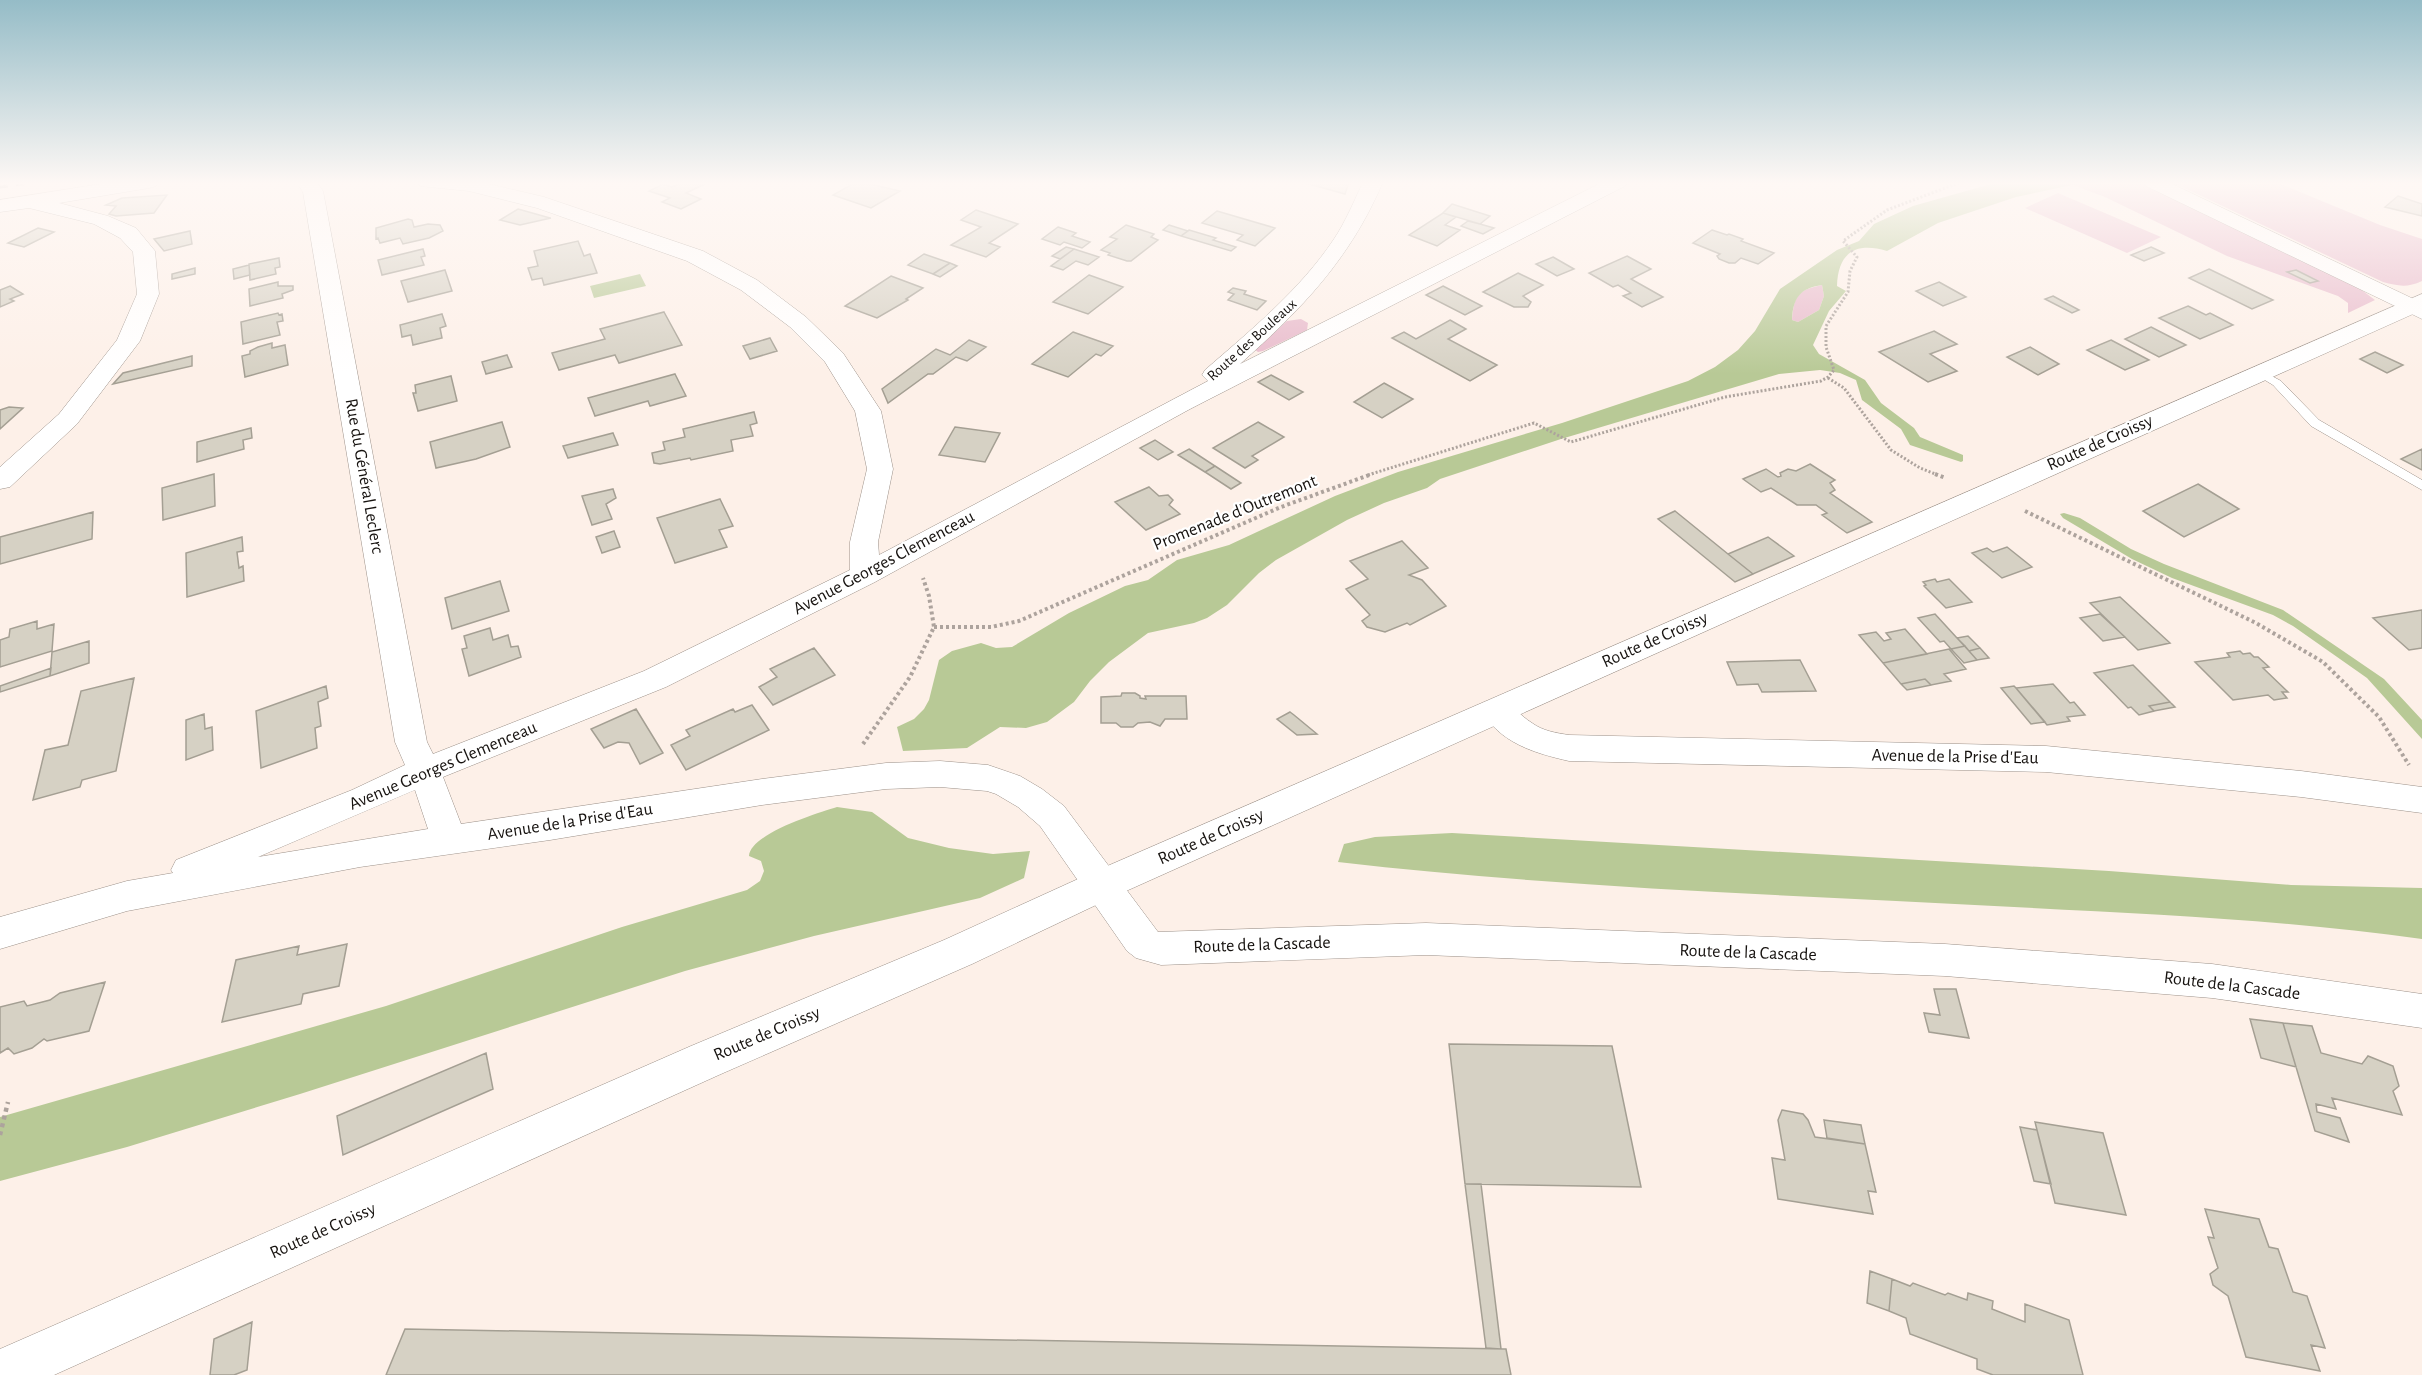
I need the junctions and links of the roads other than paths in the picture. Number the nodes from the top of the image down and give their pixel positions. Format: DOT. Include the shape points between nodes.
graph roads {
  1 [pos="140,246"];
  2 [pos="323,246"];
  3 [pos="667,246"];
  4 [pos="1339,246"];
  5 [pos="1492,246"];
  6 [pos="2290,246"];
  7 [pos="1293,305"];
  8 [pos="2418,306"];
  9 [pos="1339,324"];
  10 [pos="2259,372"];
  11 [pos="1181,404"];
  12 [pos="0,481"];
  13 [pos="2422,486"];
  14 [pos="865,575"];
  15 [pos="1497,710"];
  16 [pos="424,771"];
  17 [pos="364,799"];
  18 [pos="2422,801"];
  19 [pos="449,841"];
  20 [pos="360,853"];
  21 [pos="1102,885"];
  22 [pos="127,896"];
  23 [pos="0,933"];
  24 [pos="2422,1011"];
  25 [pos="0,1374"];
  1 -- 12 [label="street" via="144,251 148,294 128,341 68,419"];
  2 -- 16 [label="street, Rue du Général Leclerc" via="411,742"];
  3 -- 14 [label="street" via="695,256 749,285 798,322 834,358 868,411 880,469 864,542"];
  4 -- 7 [label="street, Route des Bouleaux"];
  5 -- 9 [label="street, Avenue Georges Clemenceau"];
  6 -- 8 [label="street"];
  7 -- 9 [label="street"];
  7 -- 11 [label="street, Route des Bouleaux"];
  8 -- 10 [label="main road, Route de Croissy"];
  9 -- 11 [label="street, Avenue Georges Clemenceau"];
  10 -- 13 [label="lane" via="2277,383 2315,423"];
  10 -- 15 [label="main road, Route de Croissy"];
  11 -- 14 [label="street, Avenue Georges Clemenceau"];
  14 -- 16 [label="street, Avenue Georges Clemenceau" via="655,679"];
  15 -- 18 [label="street, Avenue de la Prise d'Eau" via="1520,733 1569,748 2046,759 2301,784"];
  15 -- 21 [label="main road, Route de Croissy"];
  16 -- 17 [label="street, Avenue Georges Clemenceau"];
  16 -- 19 [label="street, Rue du Général Leclerc"];
  17 -- 20 [label="street" via="353,831"];
  17 -- 22 [label="street, Avenue Georges Clemenceau"];
  19 -- 20 [label="street, Avenue de la Prise d'Eau"];
  19 -- 21 [label="street, Avenue de la Prise d'Eau" via="762,792 886,776 940,774 988,778 1030,798 1052,816"];
  20 -- 22 [label="street, Avenue de la Prise d'Eau"];
  21 -- 24 [label="street, Route de la Cascade" via="1140,940 1161,949 1426,939 1945,960 2211,981"];
  21 -- 25 [label="main road, Route de Croissy"];
  22 -- 23 [label="street, Avenue de la Prise d'Eau"];
}
